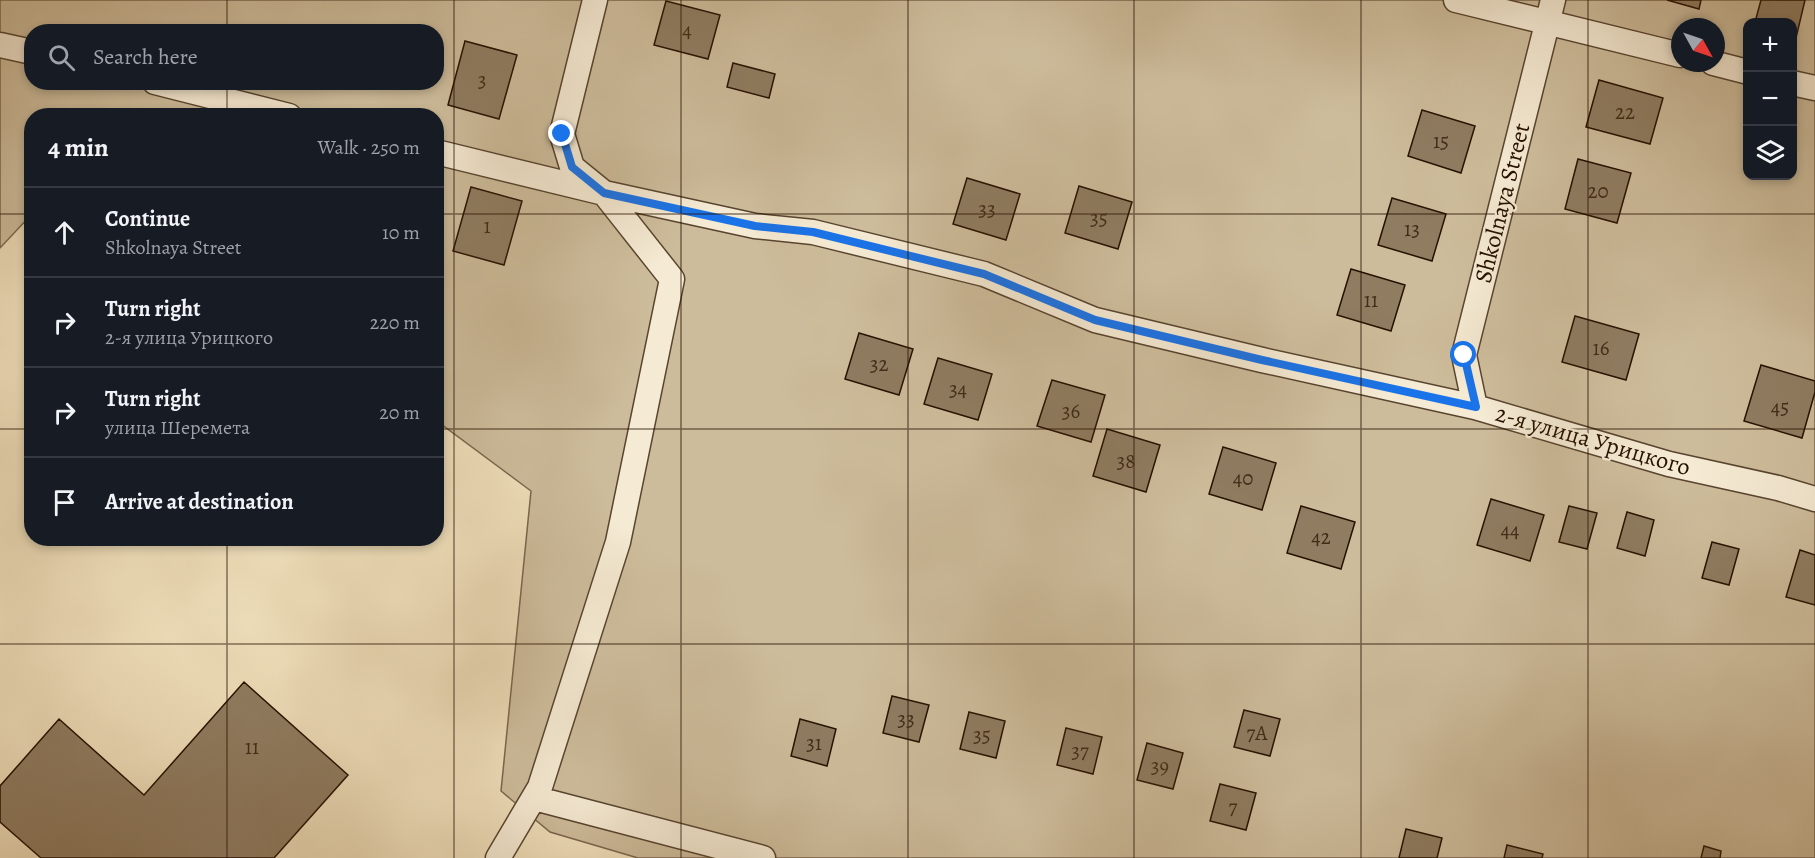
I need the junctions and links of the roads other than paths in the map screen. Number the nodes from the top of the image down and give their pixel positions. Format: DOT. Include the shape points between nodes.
graph roads {
  1 [pos="595,0"];
  2 [pos="1456,0"];
  3 [pos="1550,11"];
  4 [pos="0,45"];
  5 [pos="24,50"];
  6 [pos="1671,52"];
  7 [pos="1725,66"];
  8 [pos="1743,71"];
  9 [pos="1797,84"];
  10 [pos="1815,88"];
  11 [pos="187,90"];
  12 [pos="257,108"];
  13 [pos="444,154"];
  14 [pos="604,193"];
  15 [pos="1476,407"];
  16 [pos="1815,499"];
  17 [pos="534,798"];
  18 [pos="498,858"];
  19 [pos="763,858"];
  1 -- 14 [label="street" via="562,134 572,167"];
  2 -- 3 [label="street"];
  3 -- 6 [label="street"];
  3 -- 15 [label="street, Shkolnaya Street" via="1464,355"];
  4 -- 5 [label="street"];
  7 -- 8 [label="street"];
  9 -- 10 [label="street"];
  11 -- 12 [label="street"];
  13 -- 14 [label="street, 2-я улица Урицкого"];
  14 -- 15 [label="street, 2-я улица Урицкого" via="755,226 824,235 984,274 1095,320"];
  14 -- 17 [label="street" via="672,279 618,542"];
  15 -- 16 [label="street, 2-я улица Урицкого" via="1669,464"];
  17 -- 18 [label="street"];
  17 -- 19 [label="street"];
}
